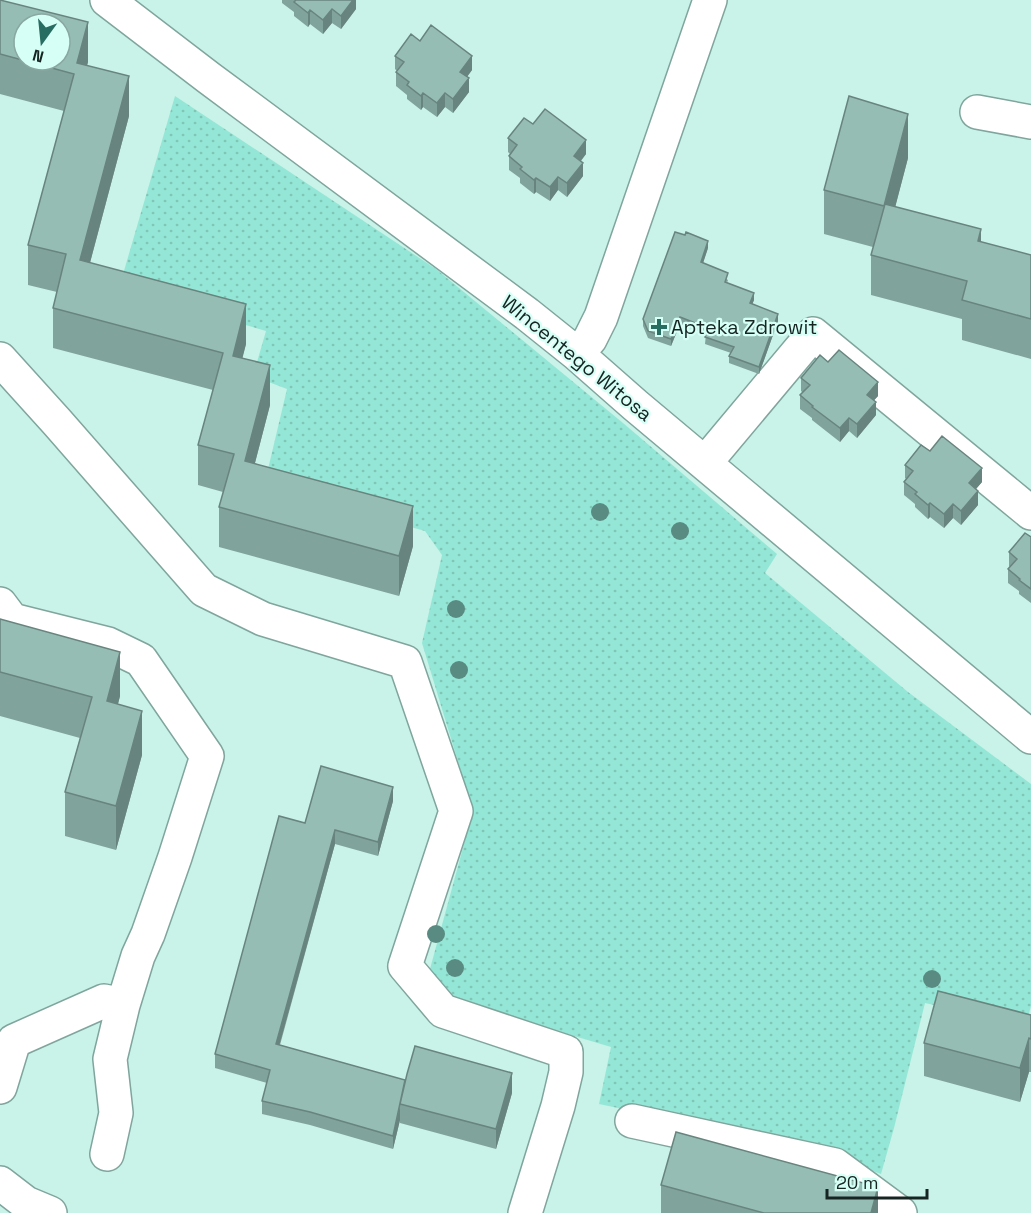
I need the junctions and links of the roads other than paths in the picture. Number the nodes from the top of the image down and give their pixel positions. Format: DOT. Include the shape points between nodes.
graph roads {
  1 [pos="107,0"];
  2 [pos="711,0"];
  3 [pos="977,112"];
  4 [pos="1031,122"];
  5 [pos="577,354"];
  6 [pos="0,359"];
  7 [pos="705,463"];
  8 [pos="1031,513"];
  9 [pos="0,604"];
  10 [pos="1031,737"];
  11 [pos="123,1005"];
  12 [pos="0,1087"];
  13 [pos="632,1121"];
  14 [pos="107,1154"];
  15 [pos="0,1182"];
  16 [pos="50,1213"];
  17 [pos="525,1213"];
  18 [pos="900,1213"];
  1 -- 5 [label="street, Wincentego Witosa"];
  2 -- 5 [label="street" via="601,317"];
  3 -- 4 [label="street"];
  5 -- 7 [label="street, Wincentego Witosa"];
  6 -- 17 [label="street" via="204,590 263,619 405,662 456,811 405,966 443,1011 566,1052 558,1106"];
  7 -- 8 [label="street" via="813,334"];
  7 -- 10 [label="street, Wincentego Witosa"];
  9 -- 11 [label="street" via="12,620 108,644 141,660 207,756"];
  11 -- 12 [label="street" via="104,1001 14,1041"];
  11 -- 14 [label="street" via="110,1059 116,1113"];
  13 -- 18 [label="street" via="835,1165"];
  15 -- 16 [label="street" via="26,1203"];
}
